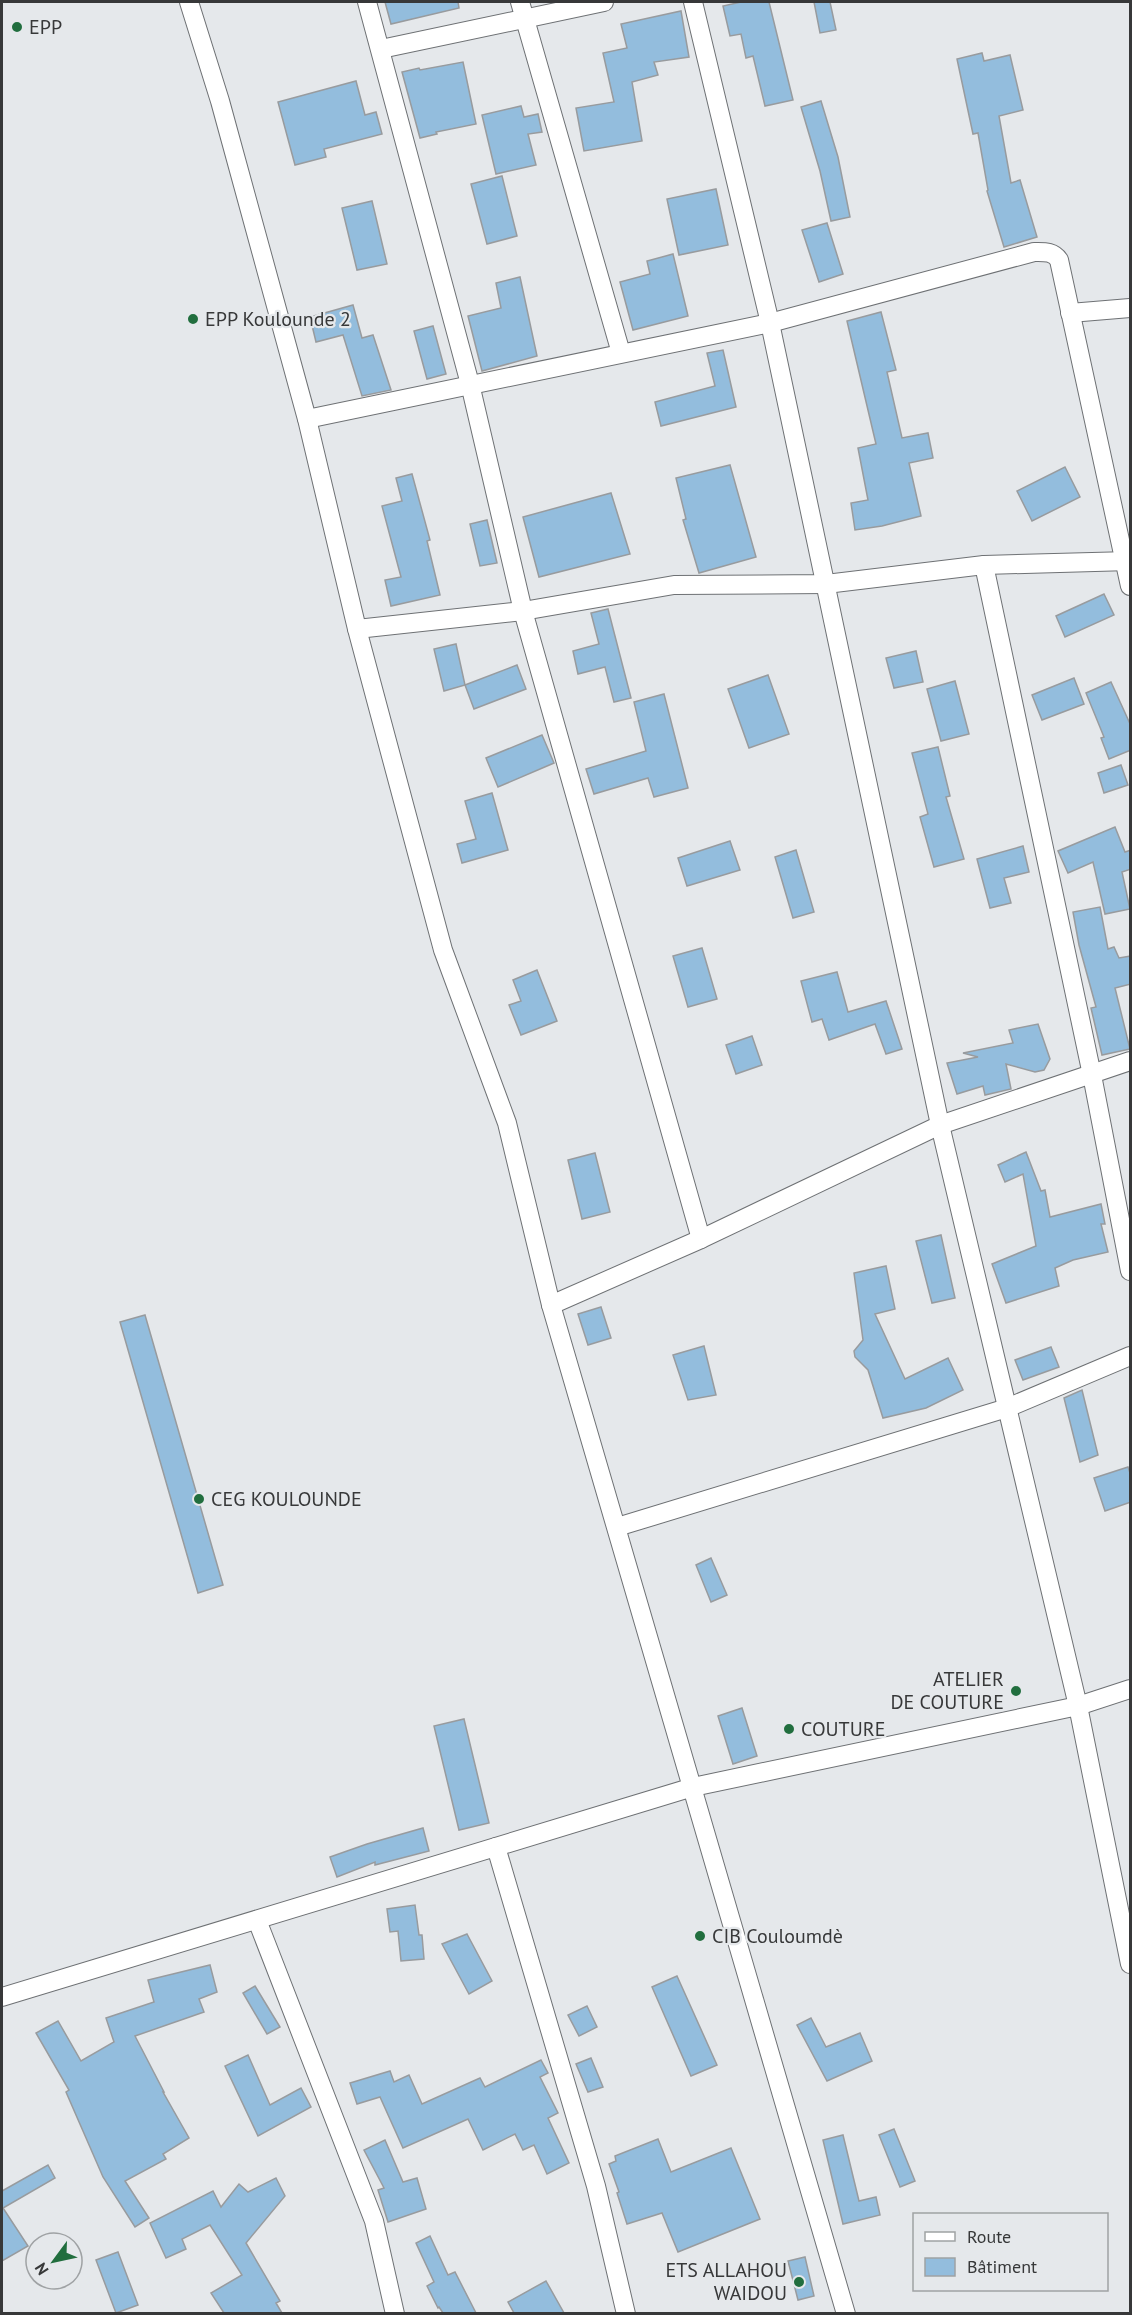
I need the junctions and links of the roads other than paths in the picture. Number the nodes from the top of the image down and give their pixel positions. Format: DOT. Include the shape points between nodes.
graph roads {
  1 [pos="189,2"];
  2 [pos="367,2"];
  3 [pos="604,2"];
  4 [pos="693,2"];
  5 [pos="522,10"];
  6 [pos="381,50"];
  7 [pos="1131,308"];
  8 [pos="1070,313"];
  9 [pos="770,323"];
  10 [pos="621,353"];
  11 [pos="470,384"];
  12 [pos="307,419"];
  13 [pos="1128,561"];
  14 [pos="984,565"];
  15 [pos="826,584"];
  16 [pos="1131,586"];
  17 [pos="523,611"];
  18 [pos="357,629"];
  19 [pos="1131,1061"];
  20 [pos="1092,1075"];
  21 [pos="940,1125"];
  22 [pos="701,1239"];
  23 [pos="1131,1271"];
  24 [pos="551,1305"];
  25 [pos="1131,1356"];
  26 [pos="1007,1408"];
  27 [pos="617,1527"];
  28 [pos="1131,1689"];
  29 [pos="1078,1706"];
  30 [pos="693,1787"];
  31 [pos="496,1847"];
  32 [pos="257,1920"];
  33 [pos="1131,1964"];
  34 [pos="2,1997"];
  35 [pos="395,2313"];
  36 [pos="626,2313"];
  37 [pos="846,2313"];
  1 -- 12 [label="street" via="220,100"];
  2 -- 6 [label="street"];
  3 -- 5 [label="street"];
  4 -- 9 [label="street"];
  5 -- 6 [label="street"];
  5 -- 10 [label="street"];
  6 -- 11 [label="street"];
  7 -- 8 [label="street"];
  8 -- 9 [label="street" via="1059,260 1055,254 1034,252"];
  8 -- 13 [label="street"];
  9 -- 10 [label="street"];
  9 -- 15 [label="street"];
  10 -- 11 [label="street"];
  11 -- 12 [label="street"];
  11 -- 17 [label="street"];
  12 -- 18 [label="street"];
  13 -- 14 [label="street"];
  13 -- 16 [label="street"];
  14 -- 15 [label="street"];
  14 -- 20 [label="street"];
  15 -- 17 [label="street" via="674,585"];
  15 -- 21 [label="street"];
  17 -- 18 [label="street"];
  17 -- 22 [label="street"];
  18 -- 24 [label="street" via="442,950 507,1123"];
  19 -- 20 [label="street"];
  20 -- 21 [label="street"];
  20 -- 23 [label="street"];
  21 -- 22 [label="street"];
  21 -- 26 [label="street"];
  22 -- 24 [label="street"];
  24 -- 27 [label="street"];
  25 -- 26 [label="street"];
  26 -- 27 [label="street"];
  26 -- 29 [label="street"];
  27 -- 30 [label="street"];
  28 -- 29 [label="street"];
  29 -- 30 [label="street"];
  29 -- 33 [label="street"];
  30 -- 31 [label="street"];
  30 -- 37 [label="street"];
  31 -- 32 [label="street"];
  31 -- 36 [label="street" via="596,2186"];
  32 -- 34 [label="street"];
  32 -- 35 [label="street" via="374,2221"];
}
